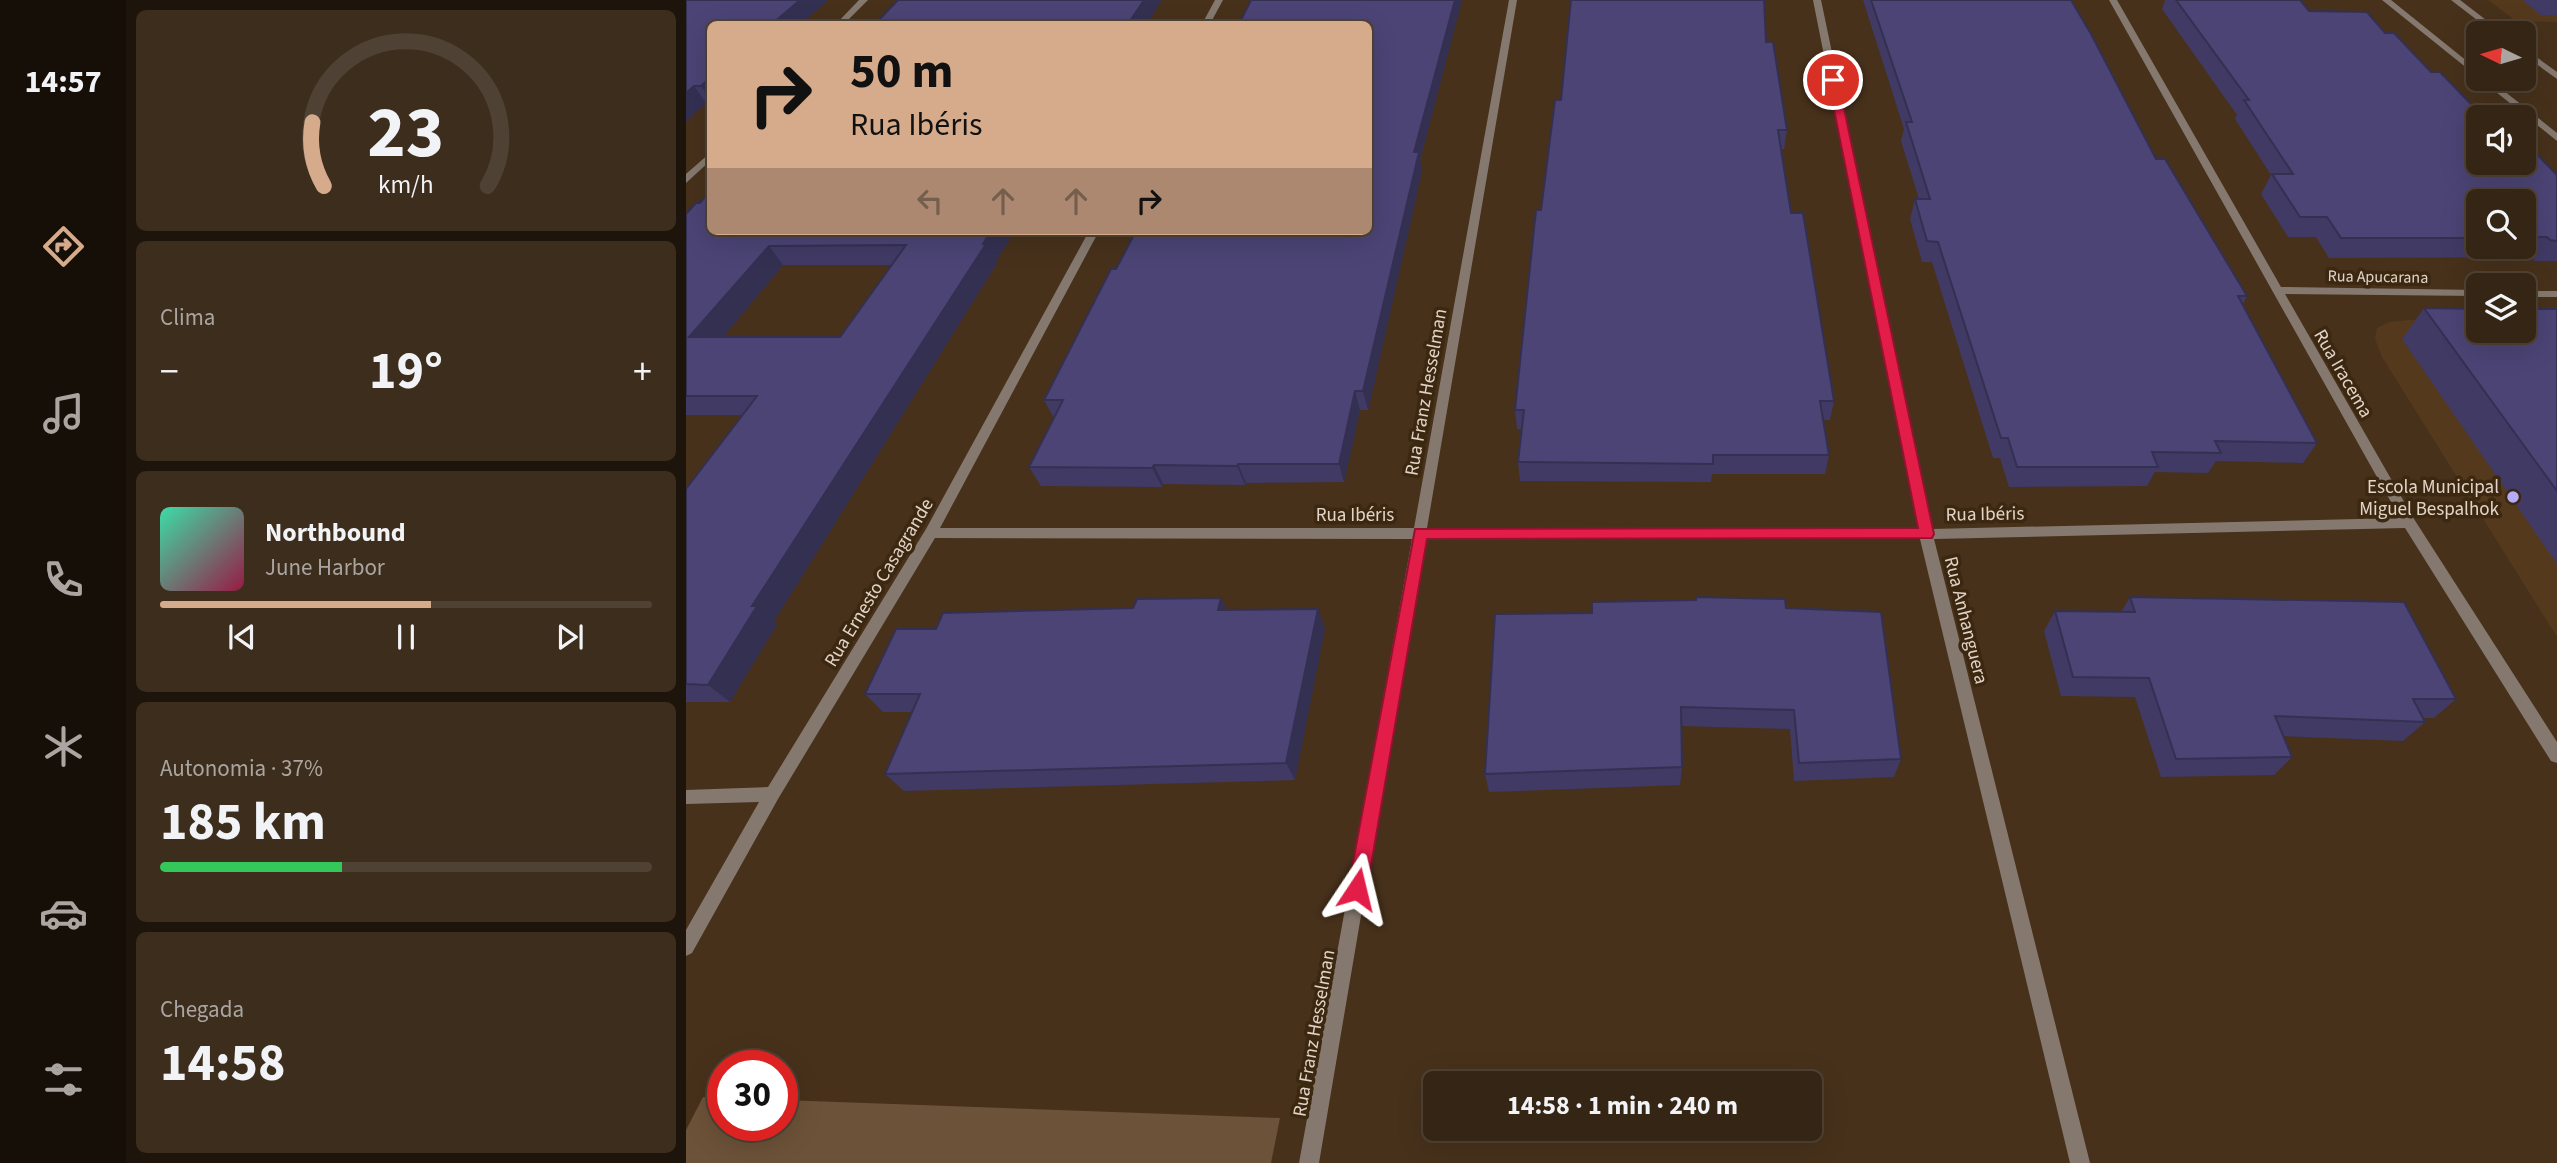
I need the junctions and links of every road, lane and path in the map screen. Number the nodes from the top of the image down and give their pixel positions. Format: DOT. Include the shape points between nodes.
graph roads {
  1 [pos="864,0"];
  2 [pos="1219,0"];
  3 [pos="1513,0"];
  4 [pos="1817,0"];
  5 [pos="2113,0"];
  6 [pos="2386,0"];
  7 [pos="2455,0"];
  8 [pos="843,21"];
  9 [pos="1208,21"];
  10 [pos="2484,21"];
  11 [pos="2536,60"];
  12 [pos="2466,64"];
  13 [pos="2557,76"];
  14 [pos="2499,91"];
  15 [pos="2557,138"];
  16 [pos="707,159"];
  17 [pos="686,180"];
  18 [pos="1092,235"];
  19 [pos="2277,290"];
  20 [pos="2466,293"];
  21 [pos="2536,294"];
  22 [pos="2557,294"];
  23 [pos="2409,523"];
  24 [pos="931,533"];
  25 [pos="1420,533"];
  26 [pos="1926,534"];
  27 [pos="2557,756"];
  28 [pos="772,794"];
  29 [pos="686,797"];
  30 [pos="686,947"];
  31 [pos="1309,1163"];
  32 [pos="2080,1163"];
  1 -- 8 [label="street"];
  2 -- 9 [label="street"];
  3 -- 25 [label="street, Rua Franz Hesselman"];
  4 -- 26 [label="street, Rua Anhanguera"];
  5 -- 19 [label="street, Rua Iracema"];
  6 -- 12 [label="street"];
  7 -- 10 [label="street"];
  11 -- 13 [label="street"];
  14 -- 15 [label="street"];
  16 -- 17 [label="street"];
  18 -- 24 [label="street, Rua Ernesto Casagrande"];
  19 -- 20 [label="street, Rua Apucarana"];
  19 -- 23 [label="street, Rua Iracema"];
  21 -- 22 [label="street"];
  23 -- 26 [label="street, Rua Ibéris"];
  23 -- 27 [label="street, Rua Iracema"];
  24 -- 25 [label="street, Rua Ibéris"];
  24 -- 28 [label="street, Rua Ernesto Casagrande"];
  25 -- 26 [label="street, Rua Ibéris"];
  25 -- 31 [label="street, Rua Franz Hesselman"];
  26 -- 32 [label="street, Rua Anhanguera"];
  28 -- 29 [label="street"];
  28 -- 30 [label="street, Rua Ernesto Casagrande"];
}
